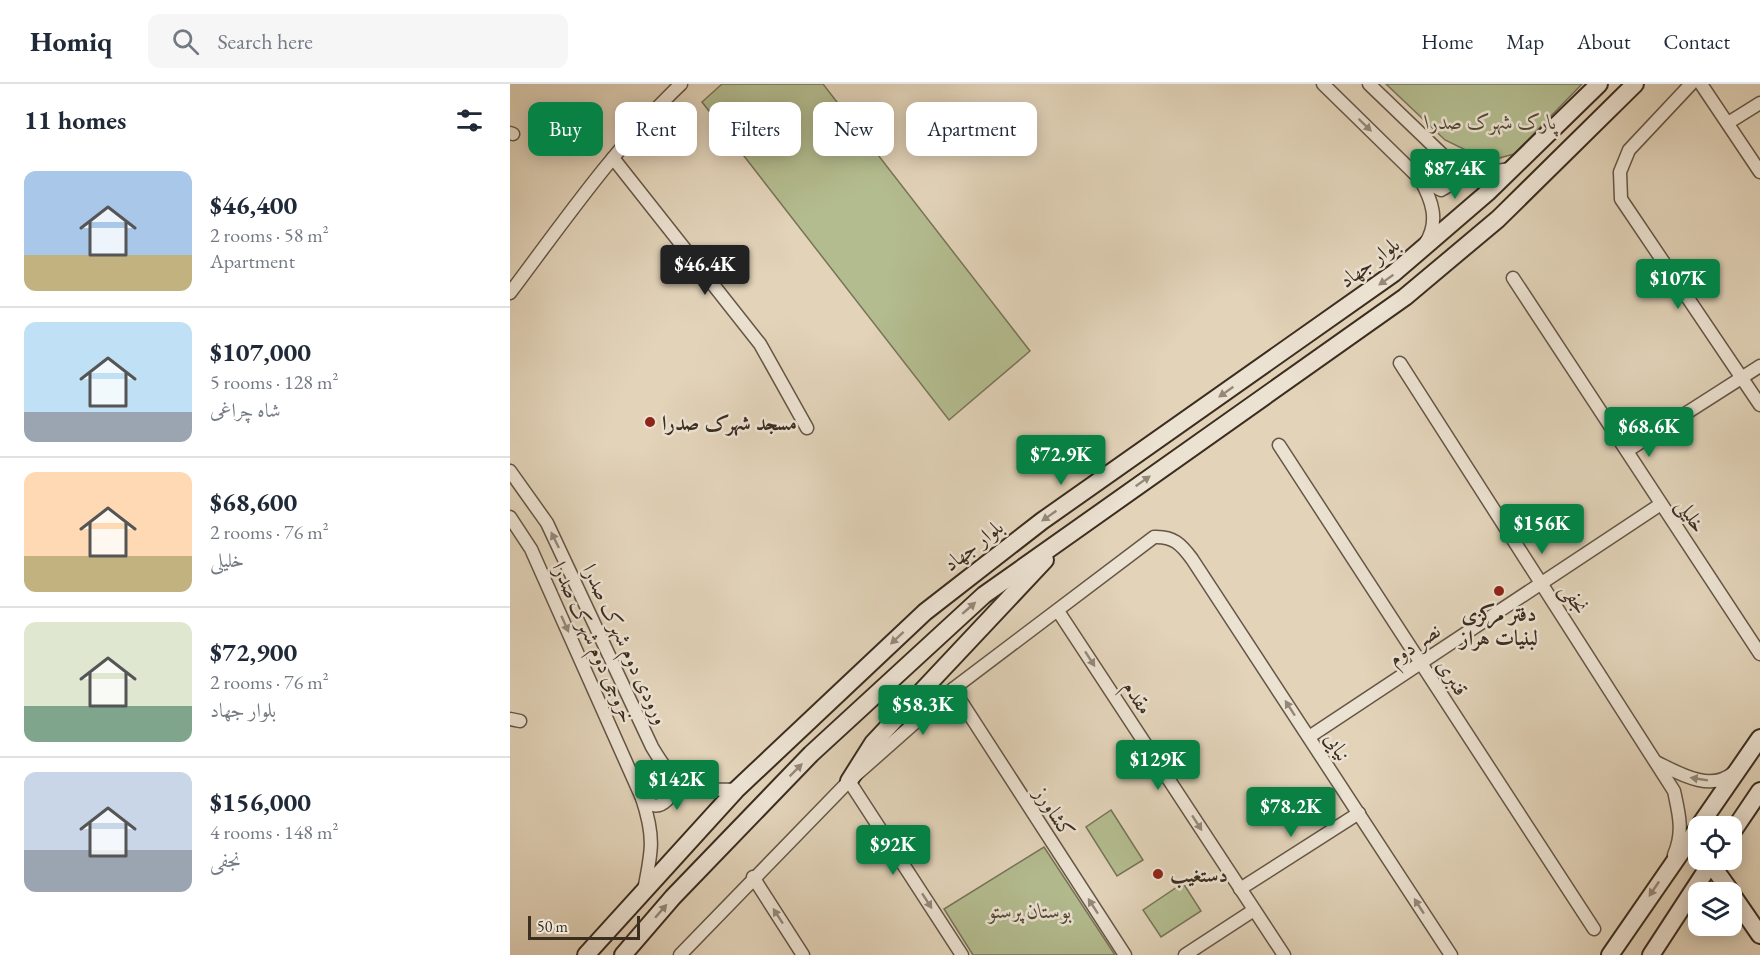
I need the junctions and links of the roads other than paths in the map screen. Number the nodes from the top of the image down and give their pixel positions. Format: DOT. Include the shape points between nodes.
graph roads {
  1 [pos="681,84"];
  2 [pos="1323,84"];
  3 [pos="1369,84"];
  4 [pos="1599,84"];
  5 [pos="1635,84"];
  6 [pos="1691,84"];
  7 [pos="1701,84"];
  8 [pos="1760,103"];
  9 [pos="1728,123"];
  10 [pos="613,158"];
  11 [pos="1448,160"];
  12 [pos="1512,168"];
  13 [pos="1760,172"];
  14 [pos="1420,179"];
  15 [pos="1419,253"];
  16 [pos="1513,278"];
  17 [pos="510,293"];
  18 [pos="1400,363"];
  19 [pos="1760,366"];
  20 [pos="1742,378"];
  21 [pos="1760,405"];
  22 [pos="807,428"];
  23 [pos="1279,445"];
  24 [pos="1627,451"];
  25 [pos="510,471"];
  26 [pos="1661,504"];
  27 [pos="510,516"];
  28 [pos="1073,530"];
  29 [pos="1541,583"];
  30 [pos="1058,610"];
  31 [pos="1760,654"];
  32 [pos="1421,663"];
  33 [pos="953,689"];
  34 [pos="1309,737"];
  35 [pos="1760,738"];
  36 [pos="1658,764"];
  37 [pos="664,767"];
  38 [pos="1738,768"];
  39 [pos="849,782"];
  40 [pos="736,790"];
  41 [pos="1760,791"];
  42 [pos="642,798"];
  43 [pos="1359,813"];
  44 [pos="1742,818"];
  45 [pos="1669,867"];
  46 [pos="1707,870"];
  47 [pos="753,877"];
  48 [pos="1240,889"];
  49 [pos="643,891"];
  50 [pos="1742,909"];
  51 [pos="1254,910"];
  52 [pos="1594,929"];
  53 [pos="1760,935"];
  54 [pos="586,955"];
  55 [pos="622,955"];
  56 [pos="680,955"];
  57 [pos="803,955"];
  58 [pos="962,955"];
  59 [pos="1125,955"];
  60 [pos="1185,955"];
  61 [pos="1284,955"];
  62 [pos="1452,955"];
  63 [pos="1610,955"];
  64 [pos="1651,955"];
  1 -- 10 [label="street"];
  2 -- 14 [label="street, one-way"];
  3 -- 11 [label="street"];
  4 -- 12 [label="street, بلوار جهاد"];
  28 -- 5 [label="street, one-way" via="1443,268"];
  6 -- 20 [label="street" via="1629,150 1620,172 1621,199"];
  7 -- 9 [label="street"];
  8 -- 9 [label="street"];
  9 -- 13 [label="street"];
  10 -- 17 [label="street"];
  10 -- 22 [label="street" via="760,344"];
  11 -- 12 [label="street" via="1481,173"];
  11 -- 14 [label="street" via="1452,180 1448,187 1440,190"];
  12 -- 15 [label="street, بلوار جهاد"];
  14 -- 15 [label="street" via="1429,195 1433,215 1430,237"];
  15 -- 40 [label="street, بلوار جهاد, one-way" via="972,573"];
  16 -- 24 [label="street, خلیلی"];
  18 -- 29 [label="street, نجفی"];
  19 -- 20 [label="street"];
  20 -- 21 [label="street"];
  20 -- 24 [label="street"];
  23 -- 32 [label="street, قنبری"];
  24 -- 26 [label="street, خلیلی"];
  37 -- 25 [label="street, ورودی دوم شهرک صدرا, one-way" via="547,523"];
  26 -- 29 [label="street, نصر دوم"];
  26 -- 31 [label="street, خلیلی"];
  27 -- 42 [label="street, خروجی دوم شهرک صدرا, one-way" via="531,549"];
  28 -- 39 [label="street" via="873,743"];
  55 -- 28 [label="street, one-way" via="720,847 820,746 984,595"];
  29 -- 32 [label="street, نصر دوم"];
  29 -- 36 [label="street, نجفی"];
  30 -- 33 [label="street, نیایی"];
  34 -- 30 [label="street, نیایی, one-way" via="1192,559 1168,536 1154,537"];
  30 -- 48 [label="street, مقدم, one-way"];
  32 -- 34 [label="street, نصر دوم"];
  32 -- 52 [label="street, قنبری"];
  33 -- 39 [label="street, نیایی"];
  59 -- 33 [label="street, کشاورز, one-way"];
  34 -- 43 [label="street, نیایی"];
  35 -- 38 [label="street"];
  38 -- 36 [label="street, one-way" via="1725,780 1702,781"];
  36 -- 45 [label="street, نجفی" via="1674,791 1681,821 1679,843"];
  37 -- 40 [label="street, ورودی دوم شهرک صدرا" via="682,784 695,789"];
  37 -- 42 [label="street" via="669,781 667,800 654,806"];
  38 -- 45 [label="street"];
  39 -- 47 [label="street, نیایی"];
  39 -- 58 [label="street, one-way"];
  40 -- 49 [label="street, بلوار جهاد"];
  41 -- 44 [label="street"];
  42 -- 49 [label="street, خروجی دوم شهرک صدرا" via="652,847"];
  43 -- 48 [label="street"];
  62 -- 43 [label="street, نیایی, one-way"];
  45 -- 63 [label="street, one-way"];
  46 -- 64 [label="street"];
  47 -- 56 [label="street, نیایی"];
  57 -- 47 [label="street, one-way"];
  48 -- 51 [label="street, مقدم"];
  49 -- 54 [label="street, بلوار جهاد"];
  50 -- 53 [label="street"];
  51 -- 60 [label="street"];
  51 -- 61 [label="street, مقدم"];
}
